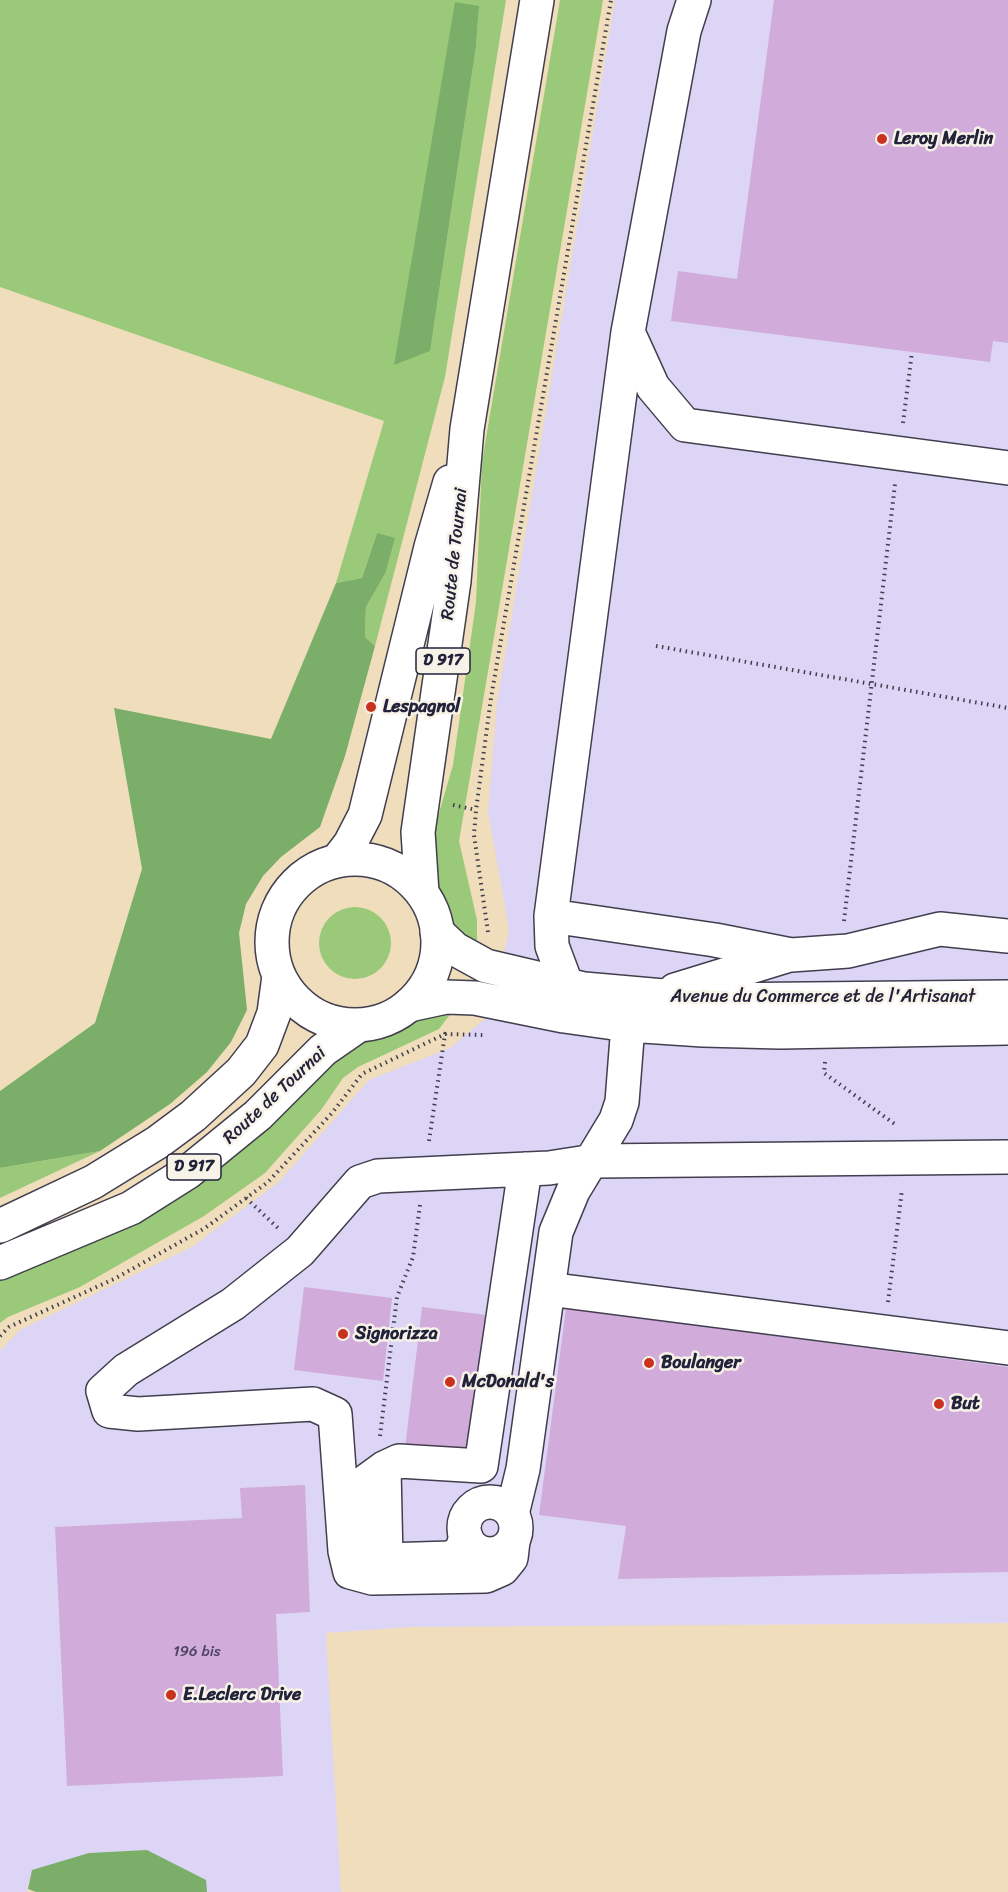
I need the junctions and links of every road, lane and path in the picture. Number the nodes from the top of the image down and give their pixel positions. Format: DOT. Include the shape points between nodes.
graph roads {
  1 [pos="537,0"];
  2 [pos="611,0"];
  3 [pos="694,0"];
  4 [pos="628,332"];
  5 [pos="912,352"];
  6 [pos="467,429"];
  7 [pos="899,453"];
  8 [pos="1008,468"];
  9 [pos="656,646"];
  10 [pos="872,684"];
  11 [pos="491,698"];
  12 [pos="1008,708"];
  13 [pos="338,861"];
  14 [pos="422,893"];
  15 [pos="551,916"];
  16 [pos="438,932"];
  17 [pos="1008,936"];
  18 [pos="840,952"];
  19 [pos="791,955"];
  20 [pos="279,976"];
  21 [pos="567,986"];
  22 [pos="655,996"];
  23 [pos="1008,997"];
  24 [pos="409,1005"];
  25 [pos="358,1025"];
  26 [pos="628,1025"];
  27 [pos="1008,1028"];
  28 [pos="828,1031"];
  29 [pos="445,1034"];
  30 [pos="1008,1157"];
  31 [pos="906,1158"];
  32 [pos="594,1161"];
  33 [pos="525,1169"];
  34 [pos="425,1174"];
  35 [pos="0,1226"];
  36 [pos="0,1263"];
  37 [pos="548,1289"];
  38 [pos="884,1332"];
  39 [pos="1008,1348"];
  40 [pos="386,1467"];
  41 [pos="506,1519"];
  42 [pos="466,1537"];
  1 -- 6 [label="main road, Route de Tournai / D 917"];
  2 -- 11 [label="path"];
  3 -- 4 [label="main road" via="684,31"];
  4 -- 7 [label="main road" via="653,387 685,425"];
  4 -- 15 [label="main road"];
  5 -- 7 [label="path"];
  6 -- 13 [label="main road, Route de Tournai / D 917" via="431,547 365,815"];
  6 -- 14 [label="main road, Route de Tournai / D 917" via="454,581 418,832"];
  7 -- 8 [label="main road"];
  7 -- 10 [label="path"];
  9 -- 10 [label="path"];
  10 -- 12 [label="path"];
  10 -- 18 [label="path"];
  13 -- 14 [label="main road, Route de Tournai" via="369,860 389,867"];
  13 -- 20 [label="main road, Route de Tournai" via="300,880 281,905 272,935"];
  14 -- 16 [label="main road, Route de Tournai"];
  15 -- 19 [label="main road"];
  15 -- 21 [label="main road" via="552,946"];
  16 -- 21 [label="main road, Avenue du Commerce et de l'Artisanat" via="455,950 486,966"];
  16 -- 24 [label="main road, Route de Tournai" via="432,972"];
  17 -- 18 [label="main road" via="940,929"];
  18 -- 19 [label="main road"];
  19 -- 22 [label="main road"];
  20 -- 25 [label="main road, Route de Tournai" via="290,995 316,1016"];
  20 -- 35 [label="main road, Route de Tournai / D 917" via="274,1013 262,1045 241,1072 193,1116 93,1182"];
  21 -- 22 [label="main road, Avenue du Commerce et de l'Artisanat"];
  22 -- 23 [label="main road, Avenue du Commerce et de l'Artisanat" via="737,1001"];
  24 -- 25 [label="main road, Route de Tournai" via="391,1017"];
  24 -- 26 [label="main road, Avenue du Commerce et de l'Artisanat" via="446,997 475,998"];
  25 -- 36 [label="main road, Route de Tournai / D 917" via="323,1050 234,1137 169,1185 94,1225"];
  26 -- 28 [label="main road, Avenue du Commerce et de l'Artisanat"];
  26 -- 32 [label="main road" via="622,1102"];
  27 -- 28 [label="main road, Avenue du Commerce et de l'Artisanat"];
  28 -- 31 [label="path" via="824,1073 906,1132"];
  29 -- 34 [label="path"];
  30 -- 31 [label="main road"];
  31 -- 32 [label="main road"];
  31 -- 38 [label="path"];
  32 -- 33 [label="main road"];
  32 -- 37 [label="main road" via="573,1191 556,1233"];
  33 -- 34 [label="main road"];
  33 -- 40 [label="main road" via="481,1466 399,1461"];
  34 -- 40 [label="path" via="413,1257 397,1297 378,1454"];
  34 -- 41 [label="main road" via="378,1176 360,1182 300,1251 233,1304 126,1370 103,1391 109,1411 138,1414 313,1404 335,1414 350,1572 372,1578 486,1576 502,1569 511,1558"];
  37 -- 38 [label="main road"];
  37 -- 41 [label="main road" via="523,1469"];
  38 -- 39 [label="main road"];
  40 -- 42 [label="main road" via="362,1484 358,1516 367,1538 386,1560 450,1558 461,1552"];
  41 -- 42 [label="main road" via="474,1508 464,1528"];
  41 -- 42 [label="main road" via="502,1551 485,1554 476,1550"];
}
